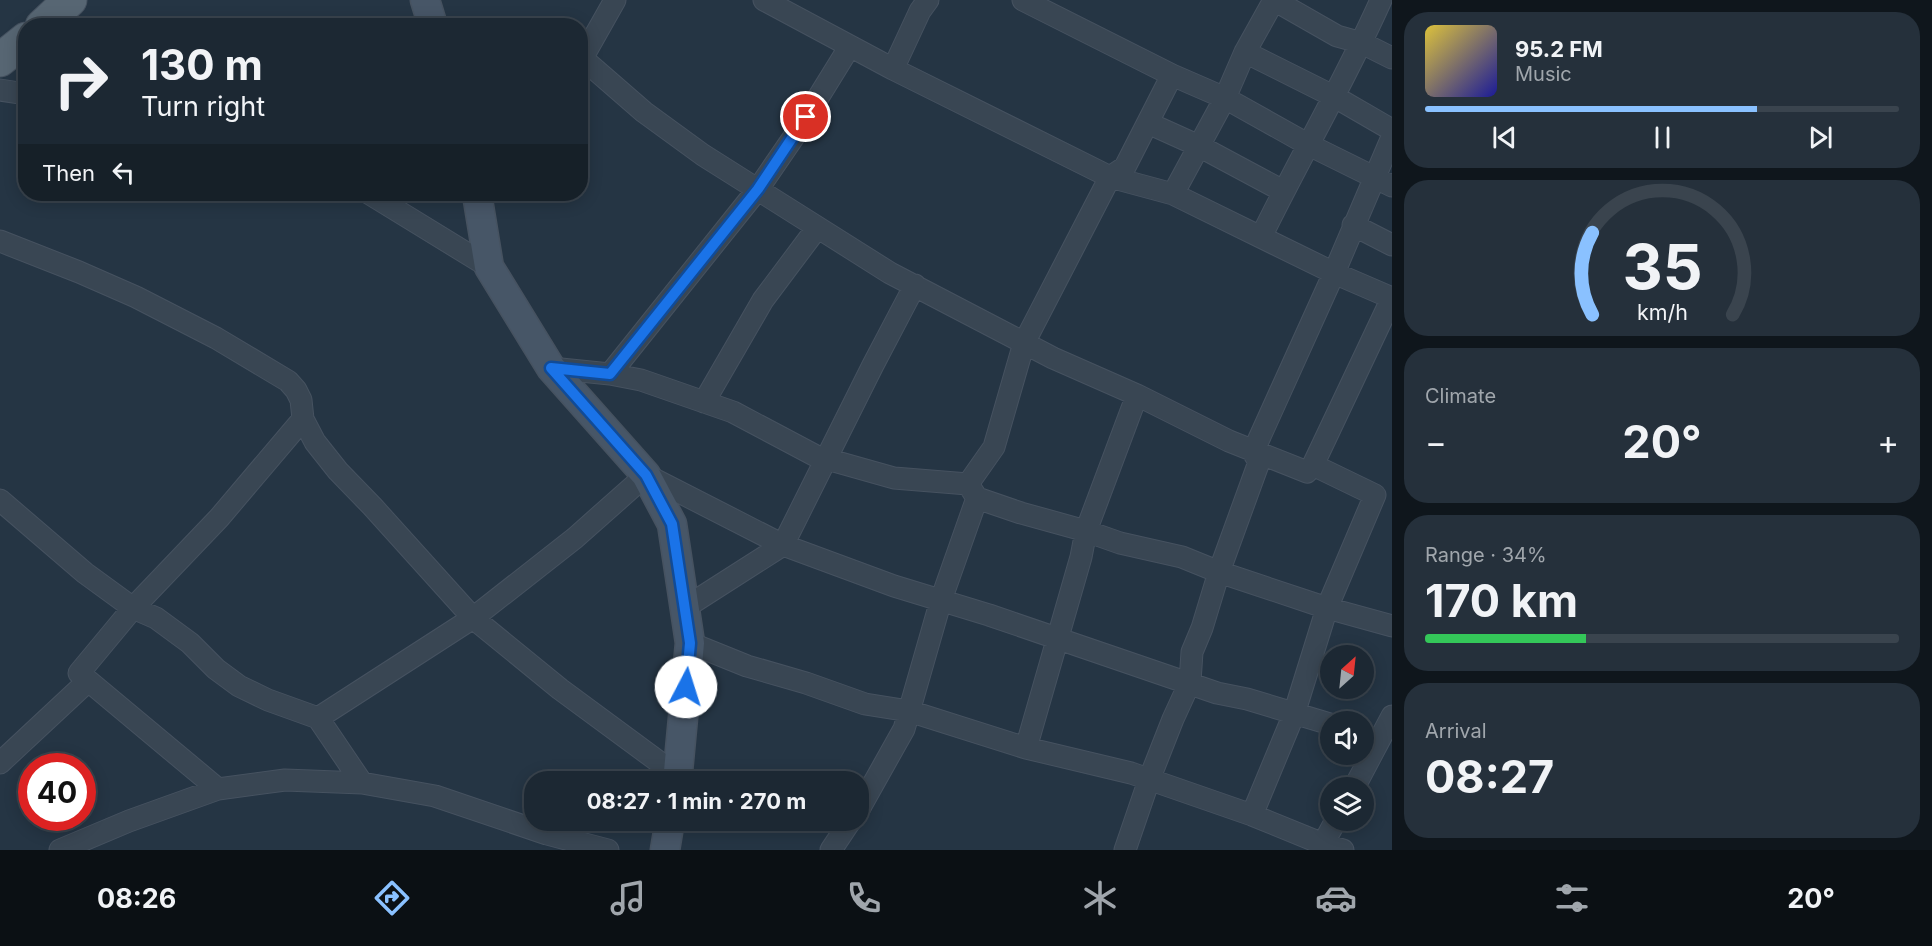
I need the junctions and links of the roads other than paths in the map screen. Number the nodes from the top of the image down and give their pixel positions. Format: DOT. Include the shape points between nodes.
graph roads {
  1 [pos="425,0"];
  2 [pos="615,0"];
  3 [pos="928,0"];
  4 [pos="1023,0"];
  5 [pos="1274,0"];
  6 [pos="1381,0"];
  7 [pos="772,2"];
  8 [pos="431,18"];
  9 [pos="1362,43"];
  10 [pos="18,45"];
  11 [pos="850,46"];
  12 [pos="588,50"];
  13 [pos="1245,52"];
  14 [pos="1392,58"];
  15 [pos="0,60"];
  16 [pos="588,66"];
  17 [pos="893,69"];
  18 [pos="1172,75"];
  19 [pos="0,90"];
  20 [pos="18,93"];
  21 [pos="1224,98"];
  22 [pos="1335,98"];
  23 [pos="1148,123"];
  24 [pos="1392,130"];
  25 [pos="1392,137"];
  26 [pos="1309,145"];
  27 [pos="1199,146"];
  28 [pos="1110,177"];
  29 [pos="1383,182"];
  30 [pos="758,189"];
  31 [pos="1283,191"];
  32 [pos="1173,194"];
  33 [pos="381,201"];
  34 [pos="478,201"];
  35 [pos="1353,225"];
  36 [pos="818,228"];
  37 [pos="1261,237"];
  38 [pos="0,241"];
  39 [pos="1392,245"];
  40 [pos="489,267"];
  41 [pos="1334,273"];
  42 [pos="915,285"];
  43 [pos="1392,298"];
  44 [pos="1024,342"];
  45 [pos="551,368"];
  46 [pos="610,374"];
  47 [pos="1137,394"];
  48 [pos="704,402"];
  49 [pos="303,419"];
  50 [pos="1253,452"];
  51 [pos="825,459"];
  52 [pos="1313,465"];
  53 [pos="646,475"];
  54 [pos="973,491"];
  55 [pos="0,501"];
  56 [pos="1086,531"];
  57 [pos="783,545"];
  58 [pos="1219,572"];
  59 [pos="941,600"];
  60 [pos="686,607"];
  61 [pos="133,608"];
  62 [pos="1327,608"];
  63 [pos="473,618"];
  64 [pos="1392,626"];
  65 [pos="1057,638"];
  66 [pos="690,643"];
  67 [pos="88,681"];
  68 [pos="1190,682"];
  69 [pos="909,711"];
  70 [pos="1294,714"];
  71 [pos="1392,716"];
  72 [pos="318,718"];
  73 [pos="1320,721"];
  74 [pos="1378,739"];
  75 [pos="1026,748"];
  76 [pos="0,763"];
  77 [pos="668,771"];
  78 [pos="679,771"];
  79 [pos="1359,777"];
  80 [pos="1149,780"];
  81 [pos="362,783"];
  82 [pos="218,789"];
  83 [pos="869,794"];
  84 [pos="1252,815"];
  85 [pos="668,831"];
  86 [pos="844,831"];
  87 [pos="1335,831"];
  88 [pos="1333,847"];
  89 [pos="60,850"];
  90 [pos="608,850"];
  91 [pos="665,850"];
  92 [pos="831,850"];
  93 [pos="1125,850"];
  1 -- 8 [label="street"];
  2 -- 12 [label="street"];
  3 -- 17 [label="street"];
  4 -- 18 [label="street"];
  5 -- 9 [label="street" via="1337,36"];
  5 -- 13 [label="street"];
  6 -- 9 [label="street"];
  7 -- 11 [label="street"];
  9 -- 14 [label="street"];
  9 -- 22 [label="street"];
  10 -- 15 [label="main road"];
  11 -- 17 [label="street"];
  11 -- 30 [label="street"];
  13 -- 21 [label="street"];
  13 -- 22 [label="street"];
  16 -- 30 [label="street" via="694,149"];
  17 -- 28 [label="street"];
  18 -- 21 [label="street"];
  18 -- 23 [label="street"];
  19 -- 20 [label="street"];
  21 -- 26 [label="street"];
  21 -- 27 [label="street"];
  22 -- 24 [label="street"];
  22 -- 26 [label="street"];
  23 -- 27 [label="street"];
  23 -- 28 [label="street" via="1125,168"];
  25 -- 29 [label="street"];
  26 -- 29 [label="street"];
  26 -- 31 [label="street"];
  27 -- 31 [label="street"];
  27 -- 32 [label="street"];
  28 -- 32 [label="street"];
  28 -- 44 [label="street"];
  29 -- 35 [label="street"];
  30 -- 36 [label="street"];
  30 -- 46 [label="street"];
  31 -- 37 [label="street"];
  32 -- 37 [label="street"];
  33 -- 40 [label="street"];
  34 -- 40 [label="street"];
  35 -- 39 [label="street"];
  35 -- 41 [label="street"];
  36 -- 42 [label="street"];
  36 -- 48 [label="street" via="763,300"];
  37 -- 41 [label="street"];
  38 -- 49 [label="street" via="108,284 216,338 288,381 301,400"];
  40 -- 45 [label="street"];
  41 -- 43 [label="street"];
  41 -- 50 [label="street"];
  42 -- 44 [label="street"];
  42 -- 51 [label="street"];
  43 -- 52 [label="street"];
  44 -- 47 [label="street"];
  44 -- 54 [label="street" via="994,447"];
  45 -- 46 [label="street"];
  45 -- 53 [label="street"];
  46 -- 48 [label="street" via="641,380"];
  47 -- 50 [label="street"];
  47 -- 56 [label="street"];
  48 -- 51 [label="street" via="733,412"];
  49 -- 61 [label="street" via="219,518"];
  49 -- 63 [label="street" via="338,471"];
  50 -- 52 [label="street" via="1307,472"];
  50 -- 58 [label="street" via="1259,462"];
  51 -- 54 [label="street" via="894,478"];
  51 -- 57 [label="street"];
  52 -- 62 [label="street" via="1375,495"];
  53 -- 57 [label="street"];
  53 -- 60 [label="street" via="672,524"];
  53 -- 63 [label="street"];
  54 -- 56 [label="street" via="1021,513"];
  54 -- 59 [label="street"];
  55 -- 61 [label="street"];
  56 -- 58 [label="street" via="1182,557"];
  56 -- 65 [label="street"];
  57 -- 59 [label="street"];
  57 -- 60 [label="street"];
  58 -- 62 [label="street"];
  58 -- 68 [label="street" via="1192,652"];
  59 -- 65 [label="street"];
  59 -- 69 [label="street"];
  60 -- 66 [label="street"];
  61 -- 67 [label="street" via="79,673"];
  61 -- 72 [label="street" via="156,618 190,643 239,686"];
  62 -- 64 [label="street"];
  62 -- 70 [label="street"];
  63 -- 72 [label="street"];
  63 -- 77 [label="street"];
  65 -- 68 [label="street"];
  65 -- 75 [label="street"];
  66 -- 69 [label="street" via="865,704"];
  66 -- 78 [label="street"];
  67 -- 76 [label="street"];
  67 -- 82 [label="street"];
  68 -- 70 [label="street"];
  68 -- 80 [label="street"];
  69 -- 75 [label="street"];
  69 -- 83 [label="street" via="904,729"];
  70 -- 73 [label="street"];
  70 -- 84 [label="street"];
  71 -- 74 [label="street"];
  72 -- 81 [label="street"];
  74 -- 79 [label="street"];
  75 -- 80 [label="street" via="1089,761"];
  80 -- 84 [label="street"];
  80 -- 93 [label="street"];
  81 -- 82 [label="street" via="285,780"];
  81 -- 90 [label="street" via="435,796"];
  82 -- 89 [label="street"];
  84 -- 88 [label="street"];
  85 -- 91 [label="street"];
  86 -- 92 [label="street"];
  87 -- 88 [label="street"];
}
